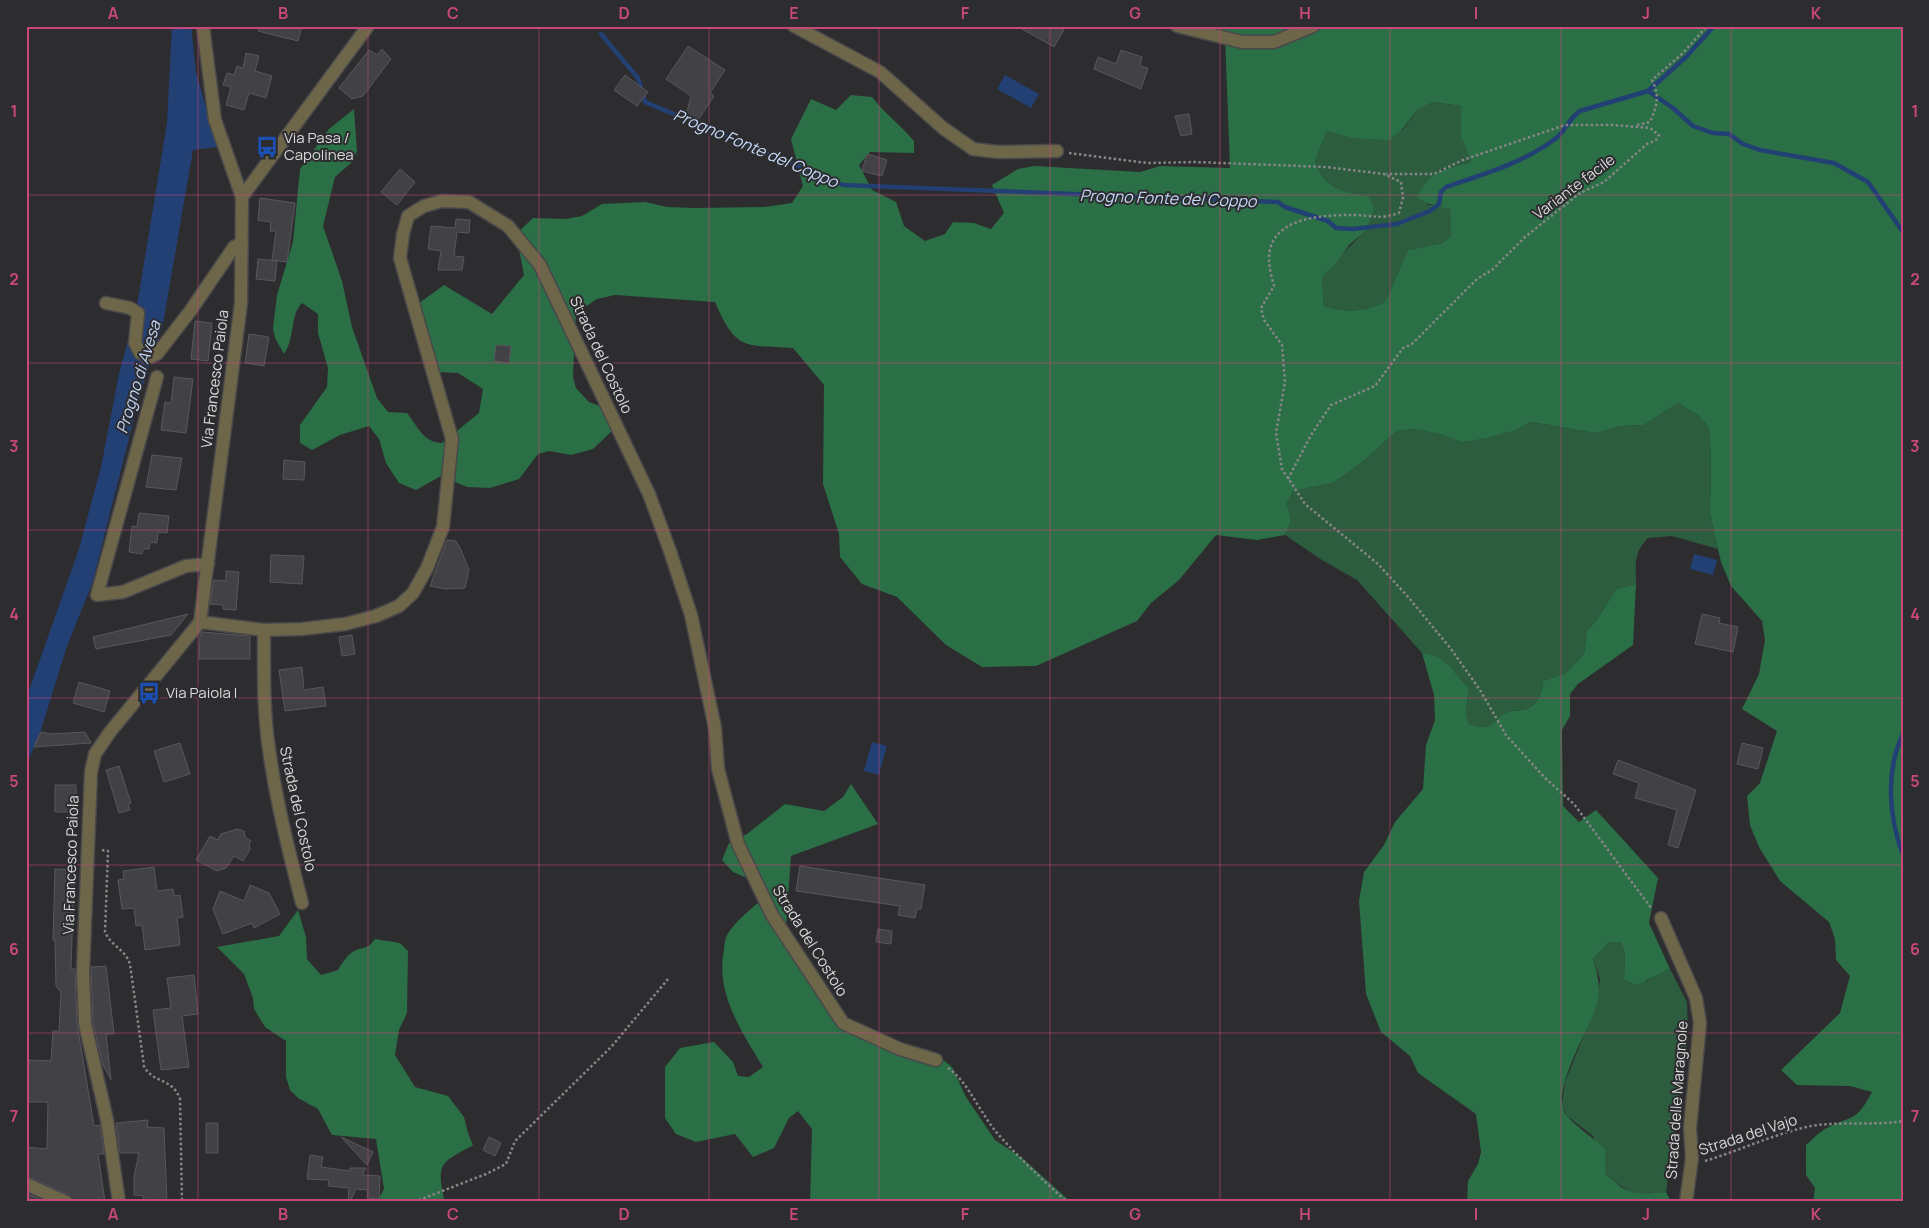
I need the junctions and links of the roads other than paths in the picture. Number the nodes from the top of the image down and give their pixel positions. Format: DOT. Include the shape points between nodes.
graph roads {
  1 [pos="202,26"];
  2 [pos="368,26"];
  3 [pos="794,26"];
  4 [pos="1177,26"];
  5 [pos="1313,26"];
  6 [pos="1057,151"];
  7 [pos="242,197"];
  8 [pos="242,243"];
  9 [pos="106,303"];
  10 [pos="157,377"];
  11 [pos="208,564"];
  12 [pos="200,622"];
  13 [pos="264,630"];
  14 [pos="302,903"];
  15 [pos="1661,918"];
  16 [pos="936,1060"];
  17 [pos="26,1184"];
  18 [pos="66,1202"];
  19 [pos="119,1202"];
  20 [pos="1686,1202"];
  1 -- 7 [label="street, Via Francesco Paiola" via="214,120"];
  2 -- 7 [label="street"];
  3 -- 6 [label="street" via="880,72 943,128 974,149"];
  4 -- 5 [label="street" via="1242,42 1274,42"];
  7 -- 8 [label="street, Via Francesco Paiola"];
  8 -- 9 [label="street" via="234,247 157,354 150,357 140,353 135,342 138,314 130,308"];
  8 -- 11 [label="street, Via Francesco Paiola" via="241,303"];
  10 -- 11 [label="street" via="97,595 124,592 186,566"];
  11 -- 12 [label="street, Via Francesco Paiola"];
  12 -- 13 [label="street, Strada del Costolo"];
  12 -- 19 [label="street, Via Francesco Paiola" via="110,732 95,754 91,772 83,972 85,1024 107,1120"];
  13 -- 14 [label="street, Strada del Costolo" via="268,748 278,806"];
  13 -- 16 [label="street, Strada del Costolo" via="328,626 376,616 399,606 413,592 427,568 442,528 452,439 400,258 408,216 424,206 442,201 469,202 508,226 540,265 649,494 690,615 716,728 718,769 738,844 772,915 843,1023 900,1049"];
  15 -- 20 [label="street, Strada delle Maragnole" via="1696,998 1700,1022"];
  17 -- 18 [label="street"];
}
